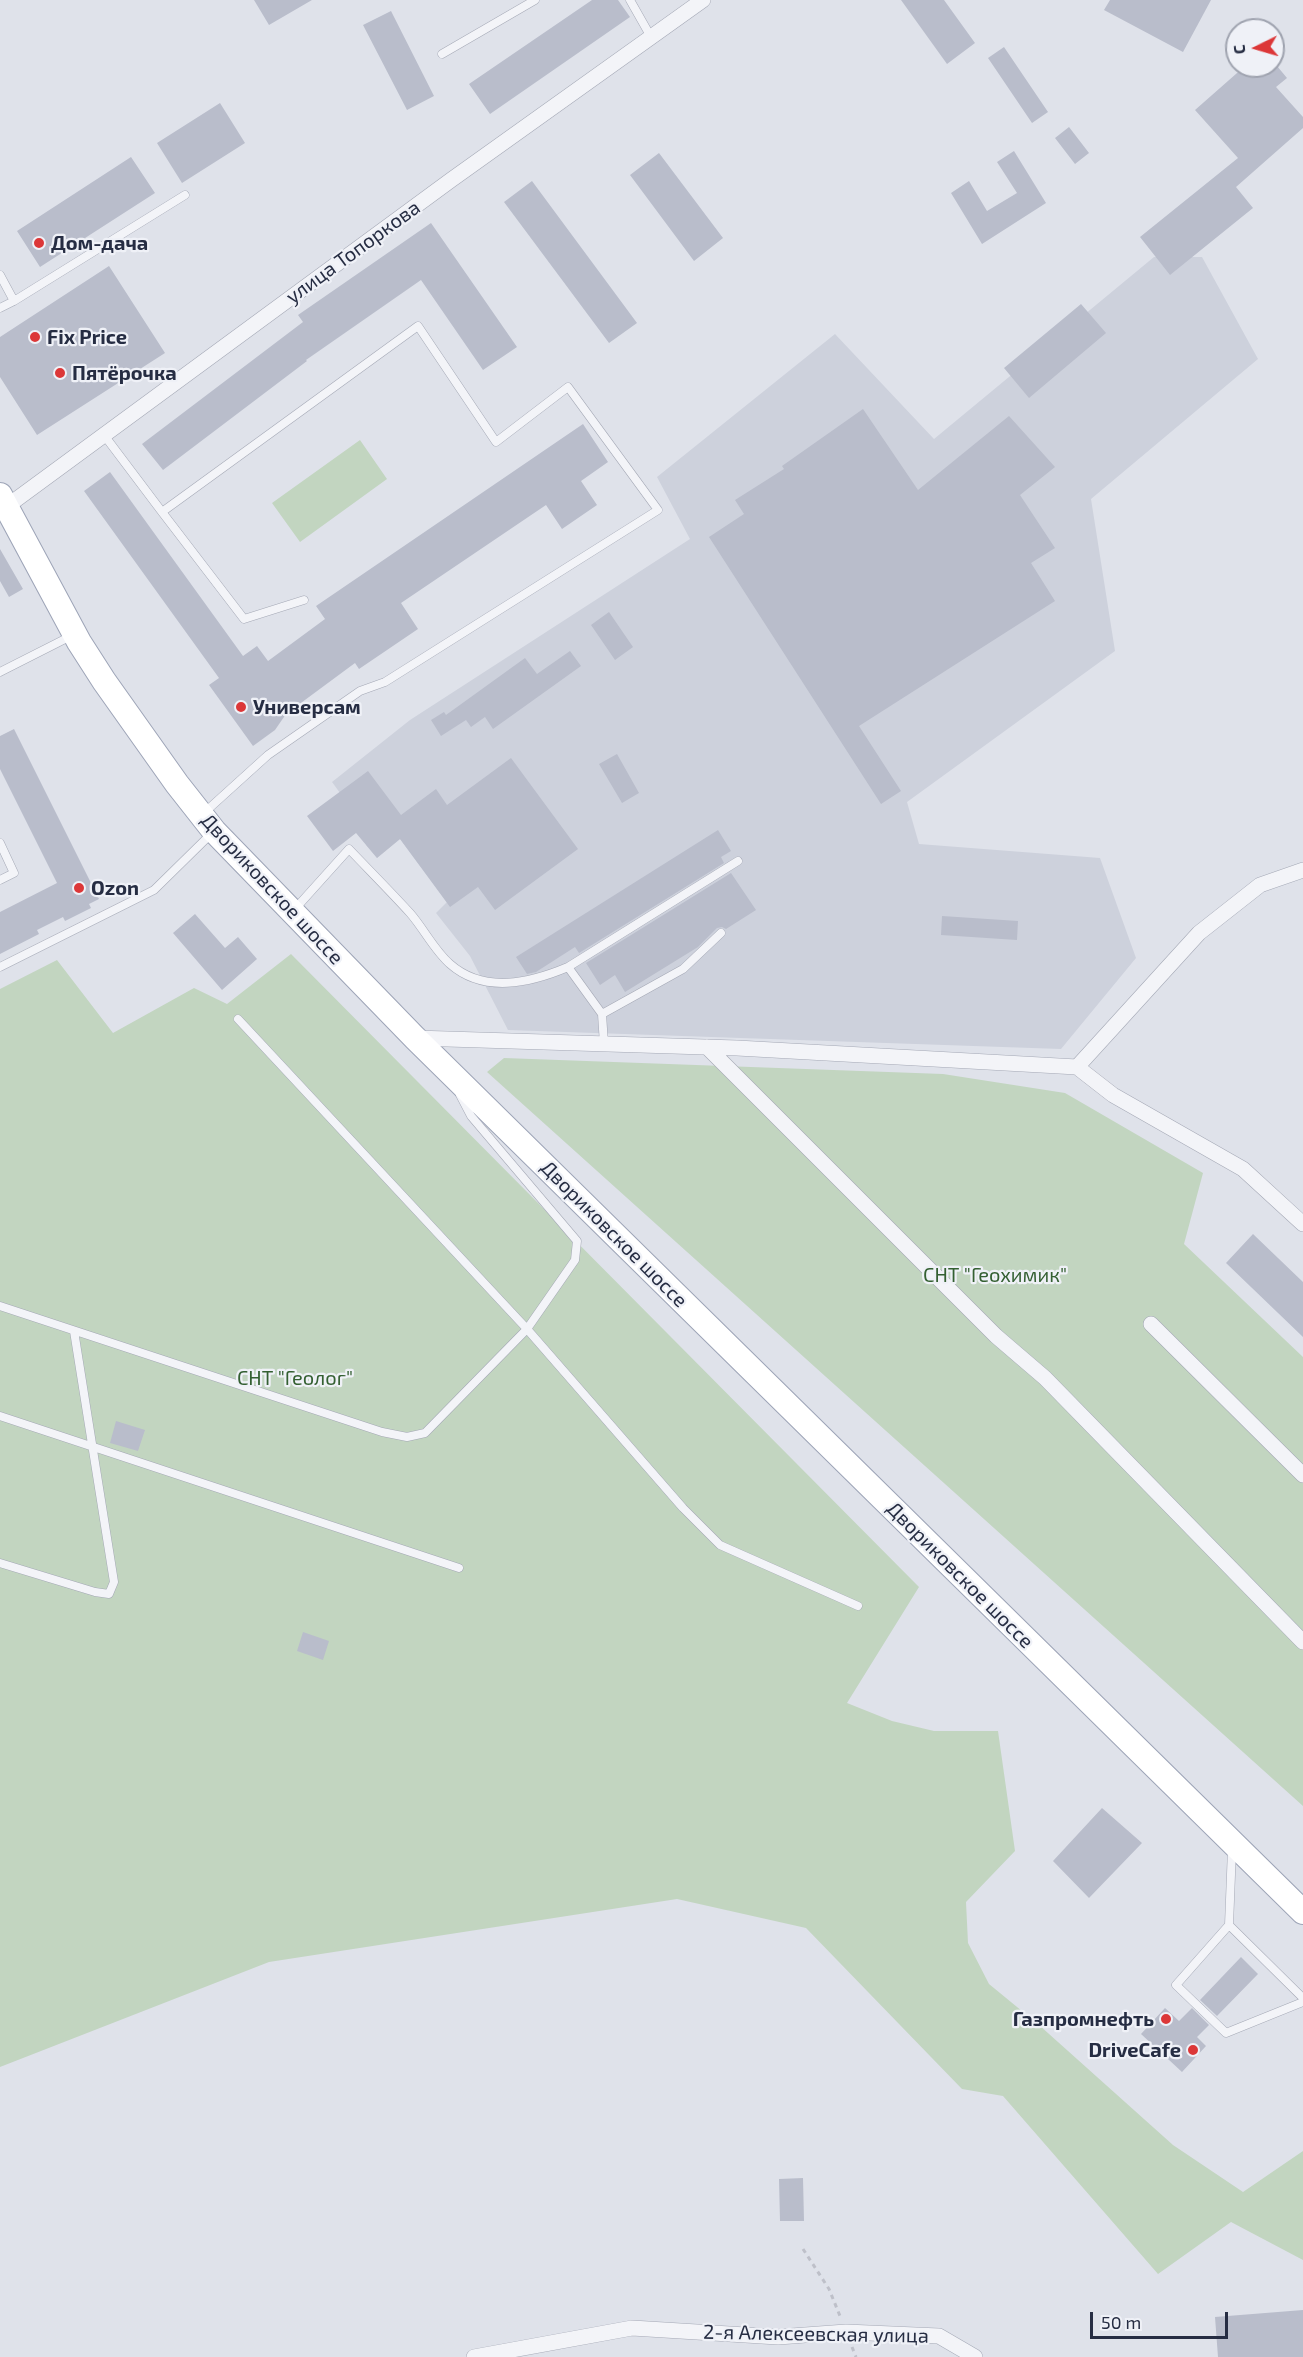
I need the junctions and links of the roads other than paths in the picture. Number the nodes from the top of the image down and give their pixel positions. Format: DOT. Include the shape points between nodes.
graph roads {
  1 [pos="535,0"];
  2 [pos="630,0"];
  3 [pos="703,0"];
  4 [pos="651,37"];
  5 [pos="442,54"];
  6 [pos="185,195"];
  7 [pos="0,274"];
  8 [pos="14,301"];
  9 [pos="0,308"];
  10 [pos="104,435"];
  11 [pos="2,504"];
  12 [pos="162,512"];
  13 [pos="304,600"];
  14 [pos="75,634"];
  15 [pos="0,672"];
  16 [pos="208,823"];
  17 [pos="0,843"];
  18 [pos="738,861"];
  19 [pos="1303,870"];
  20 [pos="0,880"];
  21 [pos="291,912"];
  22 [pos="721,933"];
  23 [pos="0,967"];
  24 [pos="568,967"];
  25 [pos="602,1014"];
  26 [pos="238,1019"];
  27 [pos="415,1038"];
  28 [pos="604,1044"];
  29 [pos="707,1047"];
  30 [pos="1077,1067"];
  31 [pos="448,1071"];
  32 [pos="1303,1224"];
  33 [pos="0,1306"];
  34 [pos="1151,1324"];
  35 [pos="527,1329"];
  36 [pos="75,1331"];
  37 [pos="0,1416"];
  38 [pos="93,1446"];
  39 [pos="1303,1475"];
  40 [pos="0,1563"];
  41 [pos="459,1568"];
  42 [pos="858,1606"];
  43 [pos="1303,1641"];
  44 [pos="1232,1842"];
  45 [pos="1303,1912"];
  46 [pos="1230,1925"];
  47 [pos="1303,2000"];
  48 [pos="474,2357"];
  49 [pos="975,2357"];
  1 -- 5 [label="lane"];
  2 -- 4 [label="lane"];
  3 -- 4 [label="street, улица Топоркова"];
  4 -- 10 [label="street, улица Топоркова"];
  6 -- 8 [label="lane"];
  7 -- 8 [label="lane"];
  8 -- 9 [label="lane"];
  10 -- 11 [label="street, улица Топоркова"];
  10 -- 12 [label="lane"];
  11 -- 14 [label="main road, Двориковское шоссе"];
  12 -- 13 [label="lane" via="244,620"];
  12 -- 16 [label="lane" via="418,326 496,442 568,387 658,510 385,682 360,691 268,755"];
  14 -- 15 [label="lane"];
  14 -- 16 [label="main road, Двориковское шоссе" via="104,681"];
  16 -- 21 [label="main road, Двориковское шоссе"];
  16 -- 23 [label="lane" via="154,890"];
  17 -- 20 [label="lane" via="14,873"];
  18 -- 24 [label="lane"];
  19 -- 30 [label="street" via="1260,885 1199,933"];
  21 -- 24 [label="lane" via="349,849 410,914 448,963 464,975 478,981 519,982"];
  21 -- 27 [label="main road, Двориковское шоссе"];
  22 -- 25 [label="lane" via="683,969"];
  24 -- 25 [label="lane"];
  25 -- 28 [label="lane"];
  26 -- 35 [label="lane"];
  27 -- 28 [label="street"];
  27 -- 31 [label="main road, Двориковское шоссе"];
  28 -- 29 [label="street"];
  29 -- 30 [label="street"];
  29 -- 43 [label="street" via="996,1336 1045,1378"];
  30 -- 32 [label="street" via="1113,1095 1243,1169"];
  31 -- 35 [label="lane" via="471,1116 578,1241 575,1260"];
  31 -- 44 [label="main road, Двориковское шоссе"];
  33 -- 36 [label="lane"];
  34 -- 39 [label="street"];
  35 -- 36 [label="lane" via="425,1433 408,1437 382,1432"];
  35 -- 42 [label="lane" via="720,1545"];
  36 -- 38 [label="lane"];
  37 -- 38 [label="lane"];
  38 -- 40 [label="lane" via="114,1582 110,1594"];
  38 -- 41 [label="lane"];
  44 -- 45 [label="main road, Двориковское шоссе"];
  44 -- 46 [label="lane"];
  46 -- 47 [label="lane"];
  46 -- 47 [label="lane" via="1176,1985 1226,2033"];
  48 -- 49 [label="street, 2-я Алексеевская улица" via="632,2328 778,2337 846,2332 939,2336"];
}
